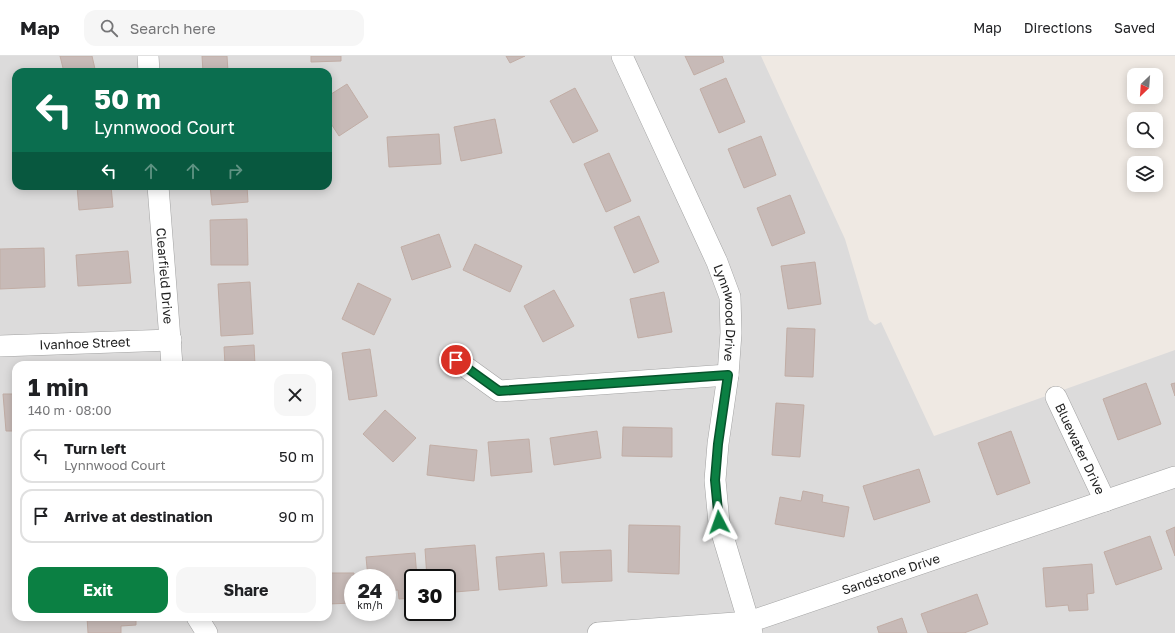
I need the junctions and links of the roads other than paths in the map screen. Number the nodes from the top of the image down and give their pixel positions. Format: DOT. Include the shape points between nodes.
graph roads {
  1 [pos="148,56"];
  2 [pos="622,56"];
  3 [pos="149,68"];
  4 [pos="158,190"];
  5 [pos="171,340"];
  6 [pos="0,346"];
  7 [pos="456,360"];
  8 [pos="172,361"];
  9 [pos="728,375"];
  10 [pos="1056,396"];
  11 [pos="1175,477"];
  12 [pos="1105,501"];
  13 [pos="200,621"];
  14 [pos="750,628"];
  15 [pos="207,633"];
  16 [pos="598,633"];
  1 -- 3 [label="street"];
  2 -- 9 [label="street, Lynnwood Drive" via="717,262 730,297"];
  4 -- 5 [label="street, Clearfield Drive"];
  5 -- 6 [label="street, Ivanhoe Street"];
  5 -- 8 [label="street, Clearfield Drive"];
  7 -- 9 [label="street" via="499,391"];
  9 -- 14 [label="street, Lynnwood Drive" via="715,480 719,522"];
  10 -- 12 [label="street, Bluewater Drive"];
  11 -- 12 [label="street, Sandstone Drive"];
  12 -- 14 [label="street, Sandstone Drive"];
  13 -- 15 [label="street"];
  14 -- 16 [label="street, Sandstone Drive"];
}
